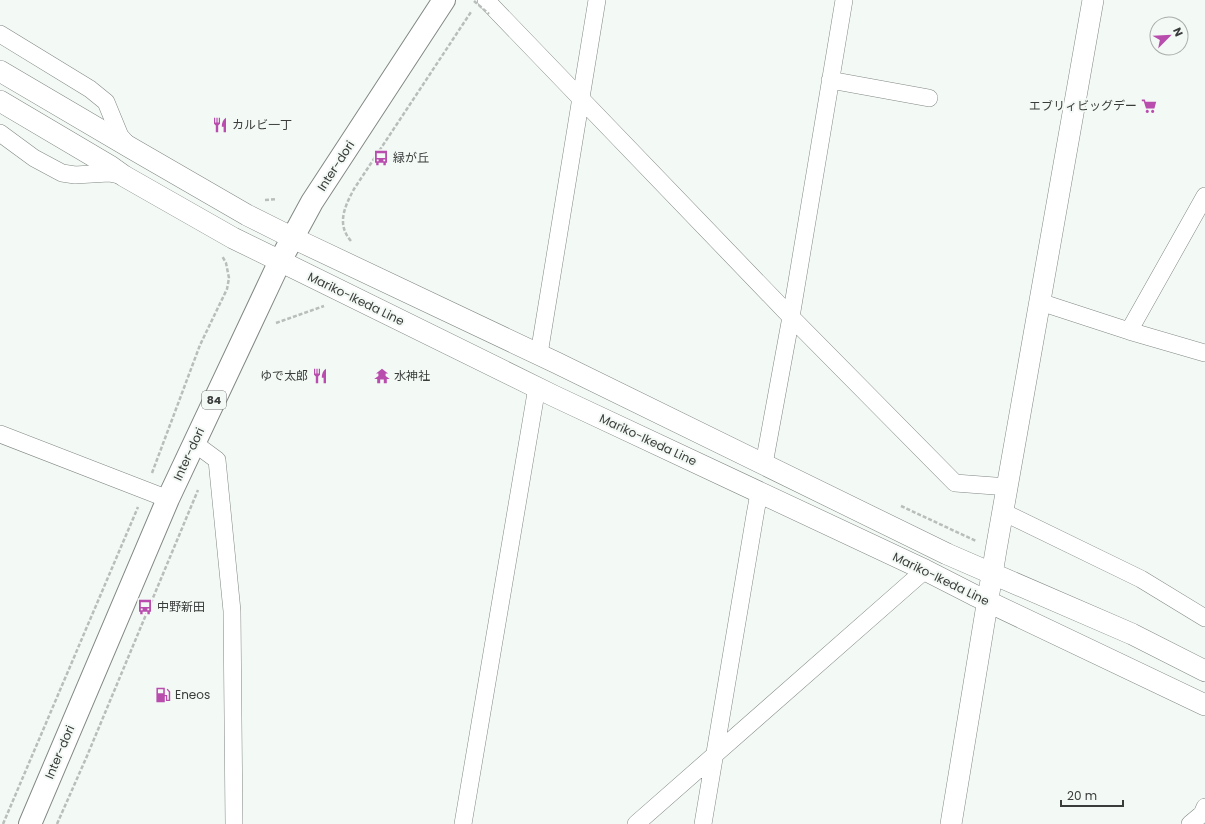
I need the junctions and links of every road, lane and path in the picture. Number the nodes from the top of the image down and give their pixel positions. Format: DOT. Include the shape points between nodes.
graph roads {
  1 [pos="444,0"];
  2 [pos="479,0"];
  3 [pos="597,0"];
  4 [pos="844,0"];
  5 [pos="1093,0"];
  6 [pos="483,5"];
  7 [pos="0,34"];
  8 [pos="0,71"];
  9 [pos="830,80"];
  10 [pos="929,98"];
  11 [pos="581,99"];
  12 [pos="0,101"];
  13 [pos="0,133"];
  14 [pos="124,144"];
  15 [pos="124,176"];
  16 [pos="1205,196"];
  17 [pos="293,238"];
  18 [pos="354,244"];
  19 [pos="280,262"];
  20 [pos="229,278"];
  21 [pos="1040,302"];
  22 [pos="330,309"];
  23 [pos="791,317"];
  24 [pos="274,328"];
  25 [pos="1128,331"];
  26 [pos="539,354"];
  27 [pos="1205,354"];
  28 [pos="537,387"];
  29 [pos="0,434"];
  30 [pos="194,443"];
  31 [pos="764,464"];
  32 [pos="200,486"];
  33 [pos="1008,487"];
  34 [pos="145,490"];
  35 [pos="759,493"];
  36 [pos="168,499"];
  37 [pos="894,503"];
  38 [pos="1003,512"];
  39 [pos="996,550"];
  40 [pos="925,570"];
  41 [pos="992,574"];
  42 [pos="988,602"];
  43 [pos="1205,618"];
  44 [pos="1205,671"];
  45 [pos="1205,705"];
  46 [pos="715,755"];
  47 [pos="1205,807"];
  48 [pos="2,824"];
  49 [pos="30,824"];
  50 [pos="57,824"];
  51 [pos="234,824"];
  52 [pos="463,824"];
  53 [pos="636,824"];
  54 [pos="703,824"];
  55 [pos="951,824"];
  56 [pos="1190,824"];
  1 -- 17 [label="main road, Inter-dori / 84" via="312,202"];
  2 -- 18 [label="path" via="345,206 344,231"];
  3 -- 11 [label="street"];
  4 -- 9 [label="street"];
  5 -- 21 [label="street"];
  6 -- 11 [label="street"];
  7 -- 14 [label="street" via="90,89 106,102"];
  8 -- 14 [label="street"];
  9 -- 10 [label="street"];
  9 -- 23 [label="street"];
  11 -- 23 [label="street"];
  11 -- 26 [label="street"];
  12 -- 15 [label="street, Mariko-Ikeda Line"];
  13 -- 15 [label="street" via="34,158 62,173 109,173"];
  14 -- 17 [label="street" via="247,215"];
  15 -- 19 [label="street, Mariko-Ikeda Line"];
  16 -- 25 [label="street"];
  17 -- 19 [label="main road, Inter-dori / 84"];
  17 -- 26 [label="street"];
  19 -- 28 [label="street, Mariko-Ikeda Line"];
  19 -- 30 [label="main road, Inter-dori / 84"];
  20 -- 34 [label="path" via="227,289 200,345"];
  21 -- 25 [label="street"];
  21 -- 33 [label="street"];
  22 -- 24 [label="path" via="323,306 277,321"];
  23 -- 31 [label="street"];
  23 -- 33 [label="street" via="955,483"];
  25 -- 27 [label="street"];
  26 -- 31 [label="street"];
  28 -- 35 [label="street, Mariko-Ikeda Line"];
  28 -- 52 [label="street"];
  29 -- 34 [label="street"];
  30 -- 36 [label="main road, Inter-dori / 84"];
  30 -- 51 [label="street" via="217,460 232,611"];
  31 -- 41 [label="street"];
  32 -- 50 [label="path"];
  33 -- 38 [label="street"];
  34 -- 36 [label="street"];
  34 -- 48 [label="path"];
  35 -- 40 [label="street, Mariko-Ikeda Line"];
  35 -- 46 [label="street"];
  36 -- 49 [label="main road, Inter-dori / 84"];
  37 -- 39 [label="path"];
  38 -- 39 [label="street"];
  38 -- 43 [label="street" via="1141,579"];
  39 -- 41 [label="street"];
  40 -- 42 [label="street, Mariko-Ikeda Line"];
  40 -- 46 [label="street"];
  41 -- 42 [label="street"];
  41 -- 44 [label="street" via="1132,634"];
  42 -- 45 [label="street, Mariko-Ikeda Line"];
  42 -- 55 [label="street"];
  46 -- 53 [label="street"];
  46 -- 54 [label="street"];
  47 -- 56 [label="street" via="1202,814"];
}
